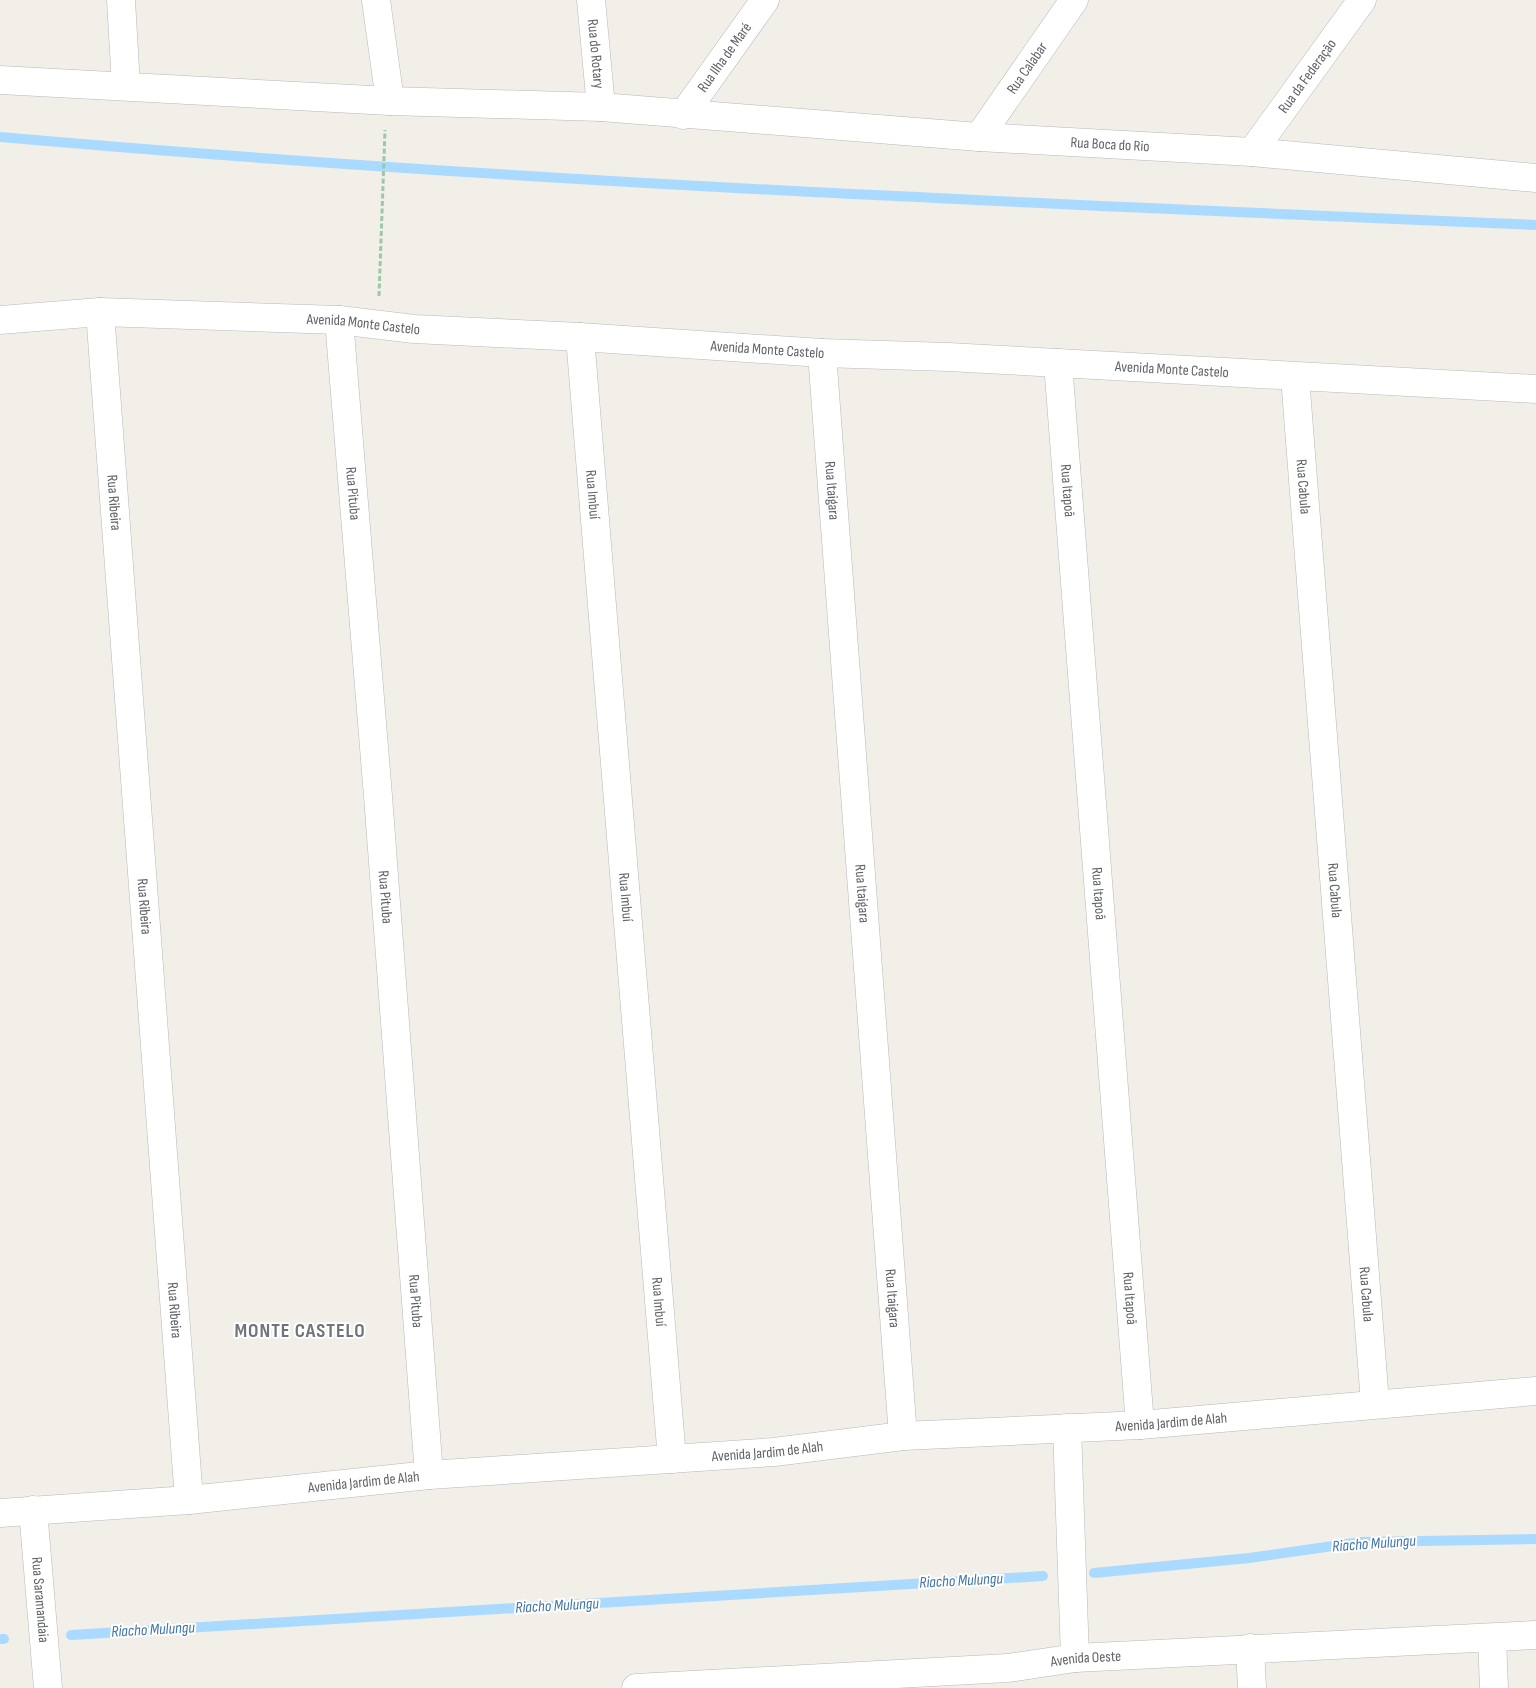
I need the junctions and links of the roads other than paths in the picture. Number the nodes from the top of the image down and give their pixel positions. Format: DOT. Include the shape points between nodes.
graph roads {
  1 [pos="121,0"];
  2 [pos="376,0"];
  3 [pos="591,0"];
  4 [pos="765,0"];
  5 [pos="1074,0"];
  6 [pos="1362,0"];
  7 [pos="0,80"];
  8 [pos="126,86"];
  9 [pos="390,101"];
  10 [pos="600,107"];
  11 [pos="683,115"];
  12 [pos="979,137"];
  13 [pos="1252,152"];
  14 [pos="1536,178"];
  15 [pos="100,312"];
  16 [pos="0,320"];
  17 [pos="339,320"];
  18 [pos="580,337"];
  19 [pos="822,353"];
  20 [pos="1058,363"];
  21 [pos="1295,377"];
  22 [pos="1536,393"];
  23 [pos="1536,1391"];
  24 [pos="1375,1403"];
  25 [pos="1140,1424"];
  26 [pos="1067,1428"];
  27 [pos="903,1436"];
  28 [pos="672,1459"];
  29 [pos="429,1476"];
  30 [pos="189,1500"];
  31 [pos="33,1510"];
  32 [pos="0,1513"];
  33 [pos="1536,1635"];
  34 [pos="1492,1638"];
  35 [pos="1250,1648"];
  36 [pos="1075,1658"];
  37 [pos="47,1677"];
  38 [pos="1009,1678"];
  39 [pos="773,1685"];
  40 [pos="636,1688"];
  41 [pos="1252,1688"];
  42 [pos="1494,1688"];
  1 -- 8 [label="street"];
  2 -- 9 [label="street"];
  3 -- 10 [label="street, Rua do Rotary"];
  4 -- 11 [label="street, Rua Ilha de Maré"];
  5 -- 12 [label="street, Rua Calabar"];
  6 -- 13 [label="street, Rua da Federação"];
  7 -- 8 [label="street, Rua Boca do Rio"];
  8 -- 9 [label="street, Rua Boca do Rio"];
  9 -- 10 [label="street, Rua Boca do Rio"];
  10 -- 11 [label="street, Rua Boca do Rio"];
  11 -- 12 [label="street, Rua Boca do Rio"];
  12 -- 13 [label="street, Rua Boca do Rio"];
  13 -- 14 [label="street, Rua Boca do Rio"];
  15 -- 16 [label="street, Avenida Monte Castelo"];
  15 -- 17 [label="street, Avenida Monte Castelo"];
  15 -- 30 [label="street, Rua Ribeira"];
  17 -- 18 [label="street, Avenida Monte Castelo" via="414,329"];
  17 -- 29 [label="street, Rua Pituba"];
  18 -- 19 [label="street, Avenida Monte Castelo"];
  18 -- 28 [label="street, Rua Imbuí"];
  19 -- 20 [label="street, Avenida Monte Castelo"];
  19 -- 27 [label="street, Rua Itaigara"];
  20 -- 21 [label="street, Avenida Monte Castelo"];
  20 -- 25 [label="street, Rua Itapoã"];
  21 -- 22 [label="street, Avenida Monte Castelo"];
  21 -- 24 [label="street, Rua Cabula"];
  23 -- 24 [label="street, Avenida Jardim de Alah"];
  24 -- 25 [label="street, Avenida Jardim de Alah"];
  25 -- 26 [label="street, Avenida Jardim de Alah"];
  26 -- 27 [label="street, Avenida Jardim de Alah"];
  26 -- 36 [label="street"];
  27 -- 28 [label="street, Avenida Jardim de Alah" via="774,1452"];
  28 -- 29 [label="street, Avenida Jardim de Alah"];
  29 -- 30 [label="street, Avenida Jardim de Alah"];
  30 -- 31 [label="street, Avenida Jardim de Alah"];
  31 -- 32 [label="street, Avenida Jardim de Alah"];
  31 -- 37 [label="street, Rua Saramandaia"];
  33 -- 34 [label="street, Avenida Oeste"];
  34 -- 35 [label="street, Avenida Oeste"];
  34 -- 42 [label="street"];
  35 -- 36 [label="street, Avenida Oeste"];
  35 -- 41 [label="street"];
  36 -- 38 [label="street, Avenida Oeste"];
  38 -- 39 [label="street, Avenida Oeste"];
  39 -- 40 [label="street, Avenida Oeste"];
}
